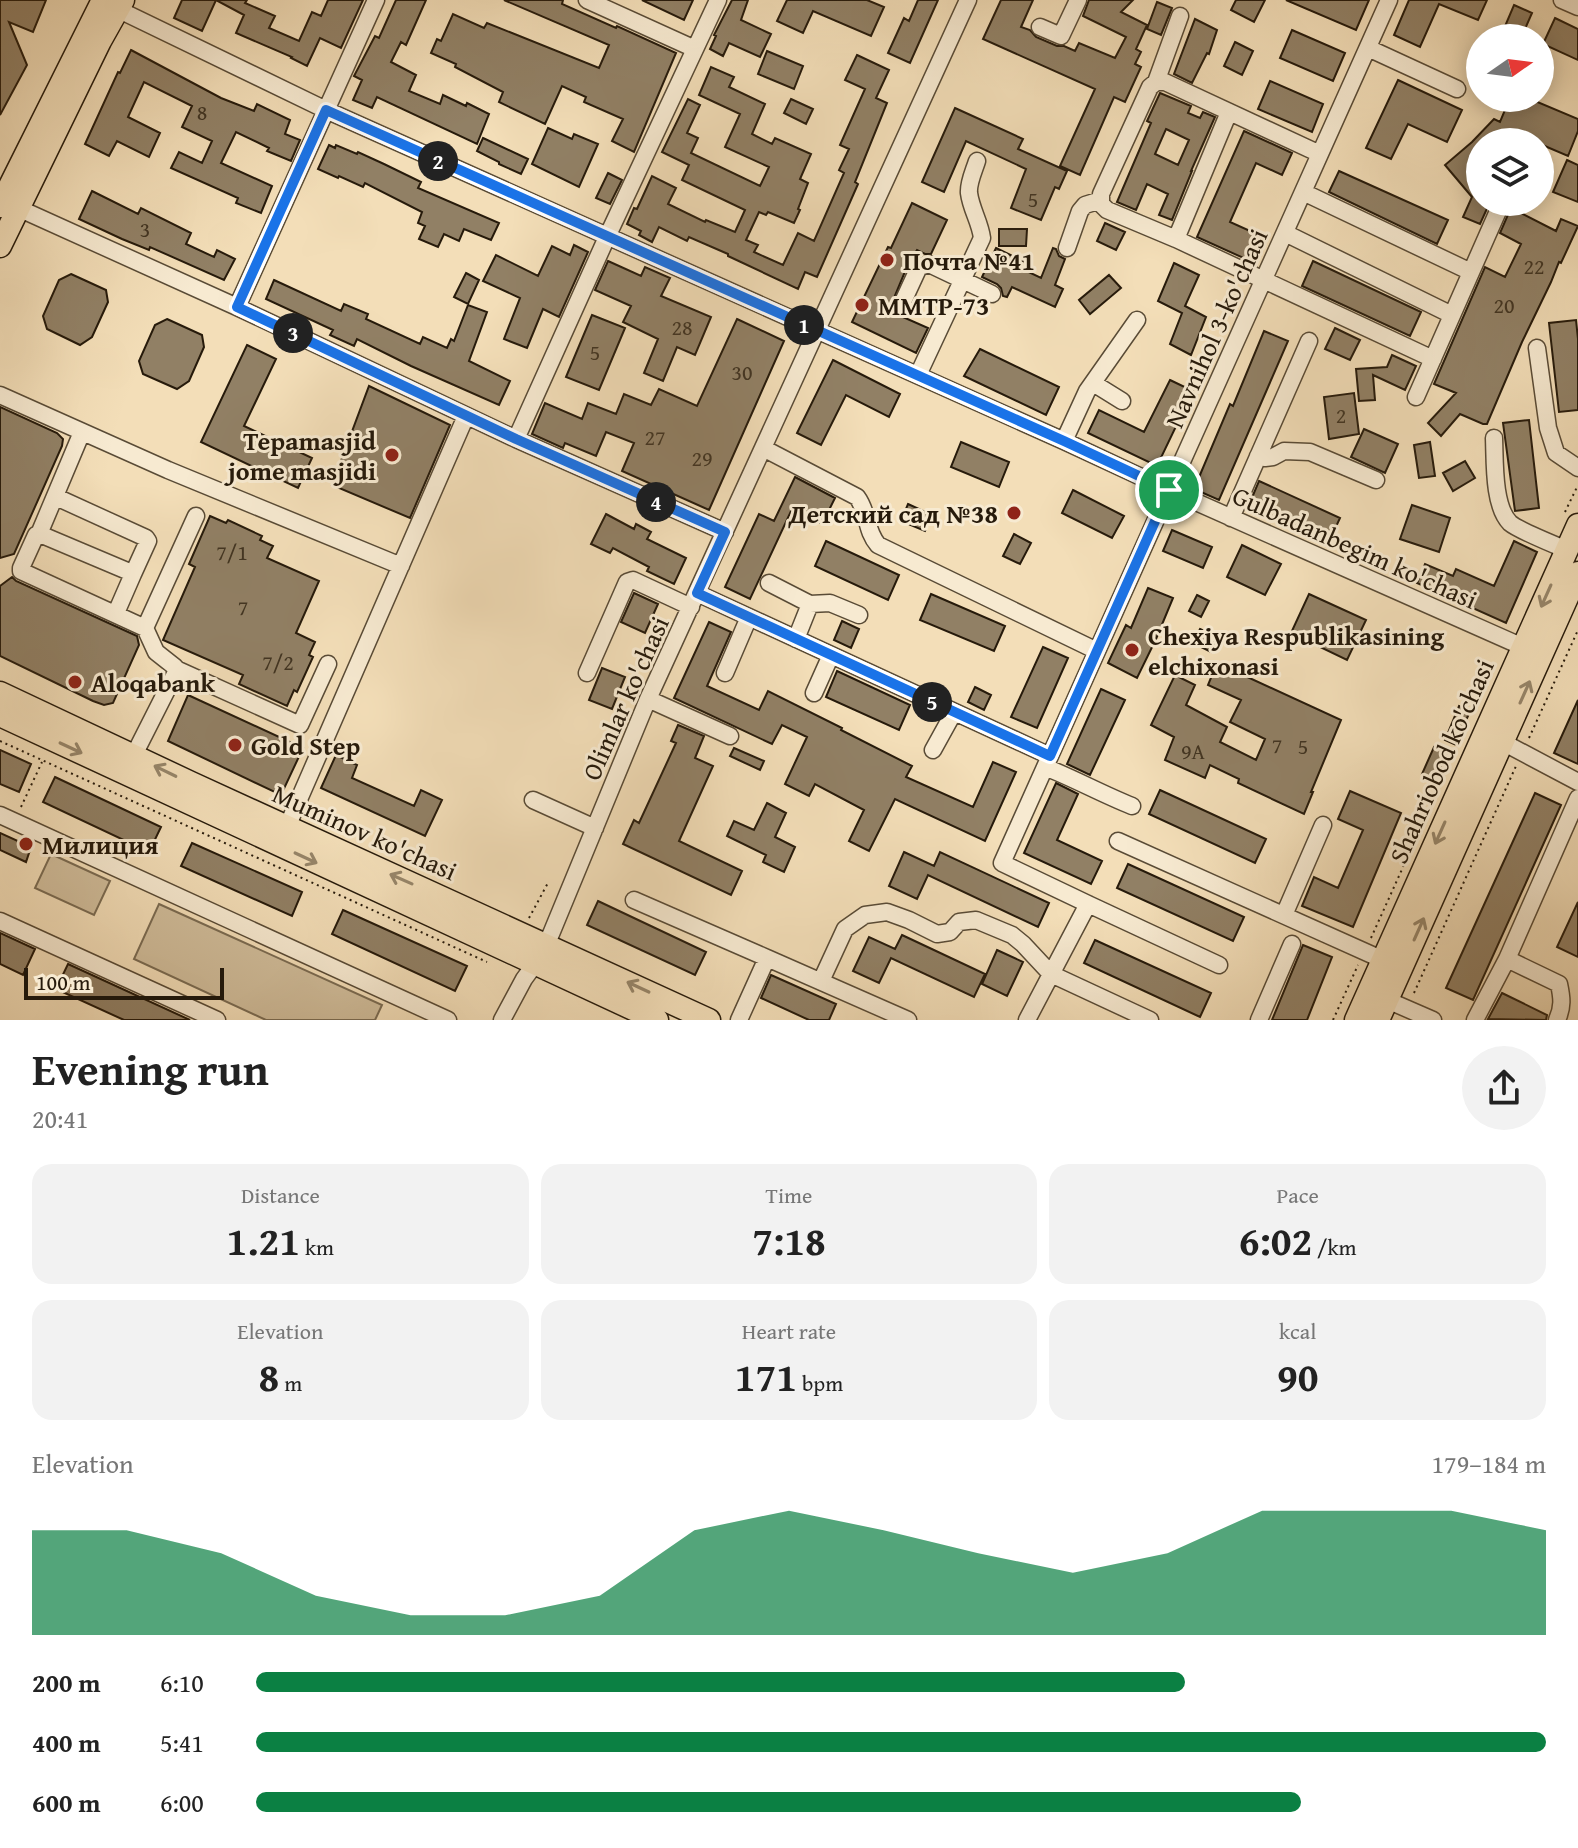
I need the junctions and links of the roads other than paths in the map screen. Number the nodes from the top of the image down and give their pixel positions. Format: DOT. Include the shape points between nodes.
graph roads {
  1 [pos="376,0"];
  2 [pos="587,0"];
  3 [pos="718,0"];
  4 [pos="968,0"];
  5 [pos="1078,0"];
  6 [pos="1389,0"];
  7 [pos="1562,0"];
  8 [pos="109,2"];
  9 [pos="1578,7"];
  10 [pos="1180,16"];
  11 [pos="1040,27"];
  12 [pos="1368,48"];
  13 [pos="695,49"];
  14 [pos="1156,82"];
  15 [pos="1457,89"];
  16 [pos="326,110"];
  17 [pos="1229,112"];
  18 [pos="1320,154"];
  19 [pos="977,161"];
  20 [pos="6,180"];
  21 [pos="1303,192"];
  22 [pos="1101,200"];
  23 [pos="7,213"];
  24 [pos="1496,216"];
  25 [pos="1285,233"];
  26 [pos="607,237"];
  27 [pos="1176,239"];
  28 [pos="0,246"];
  29 [pos="1067,248"];
  30 [pos="1471,272"];
  31 [pos="963,279"];
  32 [pos="1263,280"];
  33 [pos="992,294"];
  34 [pos="901,306"];
  35 [pos="237,307"];
  36 [pos="1452,315"];
  37 [pos="1137,320"];
  38 [pos="817,331"];
  39 [pos="1309,341"];
  40 [pos="1537,348"];
  41 [pos="1433,359"];
  42 [pos="918,375"];
  43 [pos="1093,383"];
  44 [pos="0,395"];
  45 [pos="1416,397"];
  46 [pos="1122,401"];
  47 [pos="466,416"];
  48 [pos="82,432"];
  49 [pos="1494,438"];
  50 [pos="516,439"];
  51 [pos="1064,441"];
  52 [pos="763,448"];
  53 [pos="1258,456"];
  54 [pos="1578,468"];
  55 [pos="1376,480"];
  56 [pos="1169,490"];
  57 [pos="56,497"];
  58 [pos="196,516"];
  59 [pos="1231,518"];
  60 [pos="1578,527"];
  61 [pos="725,532"];
  62 [pos="39,534"];
  63 [pos="1567,550"];
  64 [pos="401,566"];
  65 [pos="1578,573"];
  66 [pos="133,574"];
  67 [pos="769,583"];
  68 [pos="694,600"];
  69 [pos="810,604"];
  70 [pos="116,613"];
  71 [pos="859,615"];
  72 [pos="749,617"];
  73 [pos="145,628"];
  74 [pos="796,639"];
  75 [pos="1097,651"];
  76 [pos="1532,651"];
  77 [pos="831,655"];
  78 [pos="328,664"];
  79 [pos="176,669"];
  80 [pos="587,673"];
  81 [pos="725,673"];
  82 [pos="0,693"];
  83 [pos="814,693"];
  84 [pos="648,699"];
  85 [pos="954,712"];
  86 [pos="0,715"];
  87 [pos="730,736"];
  88 [pos="1504,742"];
  89 [pos="933,750"];
  90 [pos="134,755"];
  91 [pos="1048,762"];
  92 [pos="1578,782"];
  93 [pos="1578,798"];
  94 [pos="533,800"];
  95 [pos="1132,806"];
  96 [pos="7,818"];
  97 [pos="1323,825"];
  98 [pos="287,827"];
  99 [pos="595,828"];
  100 [pos="1118,841"];
  101 [pos="634,900"];
  102 [pos="1088,904"];
  103 [pos="1284,915"];
  104 [pos="0,921"];
  105 [pos="1292,944"];
  106 [pos="540,954"];
  107 [pos="767,958"];
  108 [pos="1507,959"];
  109 [pos="1392,964"];
  110 [pos="1219,965"];
  111 [pos="1051,974"];
  112 [pos="821,981"];
  113 [pos="1391,1010"];
  114 [pos="217,1020"];
  115 [pos="448,1020"];
  116 [pos="502,1020"];
  117 [pos="657,1020"];
  118 [pos="709,1020"];
  119 [pos="739,1020"];
  120 [pos="908,1020"];
  121 [pos="1027,1020"];
  122 [pos="1150,1020"];
  123 [pos="1259,1020"];
  124 [pos="1356,1020"];
  125 [pos="1433,1020"];
  126 [pos="1475,1020"];
  127 [pos="1557,1020"];
  1 -- 16 [label="street"];
  2 -- 13 [label="street"];
  3 -- 13 [label="street"];
  4 -- 38 [label="street, Olimlar ko'chasi"];
  5 -- 11 [label="street" via="1061,36"];
  6 -- 12 [label="street, Navnihol 3-ko'chasi"];
  7 -- 9 [label="street"];
  8 -- 16 [label="street, Gulbadanbegim ko'chasi"];
  8 -- 20 [label="main road"];
  8 -- 23 [label="main road" via="100,41"];
  10 -- 14 [label="street"];
  12 -- 15 [label="street"];
  12 -- 18 [label="street, Navnihol 3-ko'chasi"];
  13 -- 26 [label="street"];
  14 -- 17 [label="street"];
  14 -- 22 [label="street"];
  16 -- 26 [label="street, Gulbadanbegim ko'chasi"];
  16 -- 35 [label="street"];
  17 -- 18 [label="street"];
  17 -- 27 [label="street"];
  18 -- 21 [label="street, Navnihol 3-ko'chasi"];
  19 -- 31 [label="street" via="969,193 982,238"];
  20 -- 23 [label="main road"];
  21 -- 25 [label="street, Navnihol 3-ko'chasi"];
  21 -- 30 [label="street"];
  22 -- 27 [label="street" via="1107,210"];
  22 -- 29 [label="street" via="1080,211"];
  23 -- 28 [label="main road"];
  23 -- 35 [label="street"];
  24 -- 30 [label="street"];
  25 -- 32 [label="street, Navnihol 3-ko'chasi"];
  25 -- 36 [label="street"];
  26 -- 38 [label="street, Gulbadanbegim ko'chasi"];
  26 -- 50 [label="street"];
  27 -- 32 [label="street"];
  30 -- 36 [label="street"];
  31 -- 33 [label="street"];
  31 -- 34 [label="street" via="923,265"];
  31 -- 42 [label="street"];
  32 -- 41 [label="street"];
  32 -- 56 [label="street, Navnihol 3-ko'chasi"];
  35 -- 47 [label="street"];
  36 -- 41 [label="street"];
  37 -- 43 [label="street"];
  38 -- 42 [label="street, Gulbadanbegim ko'chasi"];
  38 -- 52 [label="street, Olimlar ko'chasi"];
  39 -- 53 [label="street"];
  40 -- 54 [label="street" via="1556,453"];
  41 -- 45 [label="street"];
  42 -- 51 [label="street, Gulbadanbegim ko'chasi"];
  43 -- 46 [label="street"];
  43 -- 51 [label="street"];
  44 -- 48 [label="street"];
  47 -- 50 [label="street"];
  47 -- 64 [label="street"];
  48 -- 57 [label="street"];
  48 -- 64 [label="street"];
  49 -- 63 [label="street" via="1498,495 1511,524"];
  50 -- 61 [label="street"];
  51 -- 56 [label="street, Gulbadanbegim ko'chasi"];
  52 -- 61 [label="street, Olimlar ko'chasi"];
  52 -- 75 [label="street" via="857,497 878,545"];
  53 -- 55 [label="street" via="1310,452"];
  53 -- 59 [label="street"];
  56 -- 59 [label="street, Gulbadanbegim ko'chasi"];
  56 -- 75 [label="street, Navnihol 3-ko'chasi"];
  57 -- 62 [label="street"];
  57 -- 66 [label="street" via="146,538"];
  58 -- 73 [label="street"];
  59 -- 76 [label="street, Gulbadanbegim ko'chasi"];
  60 -- 63 [label="main road, Shahriobod ko'chasi"];
  61 -- 68 [label="street, Olimlar ko'chasi"];
  62 -- 66 [label="street"];
  62 -- 70 [label="street" via="21,571"];
  63 -- 76 [label="main road, Shahriobod ko'chasi, one-way"];
  64 -- 98 [label="street"];
  65 -- 76 [label="main road, Shahriobod ko'chasi"];
  66 -- 70 [label="street"];
  67 -- 69 [label="street"];
  68 -- 72 [label="street"];
  68 -- 80 [label="street" via="627,582"];
  68 -- 84 [label="street, Olimlar ko'chasi"];
  69 -- 71 [label="street" via="830,603"];
  69 -- 74 [label="street"];
  70 -- 73 [label="street"];
  72 -- 74 [label="street"];
  72 -- 81 [label="street"];
  73 -- 79 [label="street" via="156,652"];
  74 -- 77 [label="street"];
  75 -- 91 [label="street, Navnihol 3-ko'chasi"];
  76 -- 88 [label="main road, Shahriobod ko'chasi"];
  77 -- 83 [label="street"];
  77 -- 85 [label="street"];
  78 -- 79 [label="street" via="300,725"];
  79 -- 90 [label="street"];
  82 -- 90 [label="main road, Muminov ko'chasi"];
  84 -- 87 [label="street"];
  84 -- 99 [label="street, Olimlar ko'chasi"];
  85 -- 89 [label="street"];
  85 -- 91 [label="street"];
  86 -- 106 [label="main road, Muminov ko'chasi, one-way"];
  88 -- 92 [label="street"];
  88 -- 109 [label="main road, Shahriobod ko'chasi"];
  98 -- 90 [label="main road, Muminov ko'chasi, one-way"];
  91 -- 95 [label="street" via="1098,793"];
  91 -- 102 [label="street, Navnihol 3-ko'chasi" via="1002,863"];
  93 -- 108 [label="street"];
  94 -- 99 [label="street"];
  96 -- 115 [label="street"];
  97 -- 103 [label="street"];
  106 -- 98 [label="main road, Muminov ko'chasi, one-way"];
  99 -- 106 [label="street, Olimlar ko'chasi"];
  100 -- 103 [label="street"];
  101 -- 107 [label="street"];
  102 -- 110 [label="street"];
  102 -- 111 [label="street"];
  103 -- 109 [label="street"];
  104 -- 114 [label="street"];
  105 -- 123 [label="street"];
  106 -- 116 [label="street, Olimlar ko'chasi"];
  106 -- 117 [label="main road, Muminov ko'chasi"];
  118 -- 106 [label="main road, Muminov ko'chasi, one-way"];
  107 -- 112 [label="street"];
  107 -- 119 [label="street"];
  108 -- 126 [label="street"];
  108 -- 127 [label="street" via="1559,984 1562,1010"];
  109 -- 113 [label="main road, Shahriobod ko'chasi"];
  109 -- 124 [label="main road, Shahriobod ko'chasi"];
  111 -- 112 [label="street" via="1012,935 976,920 937,934 887,912 865,915 845,929"];
  111 -- 121 [label="street"];
  111 -- 122 [label="street"];
  112 -- 120 [label="street"];
  113 -- 125 [label="street"];
}
